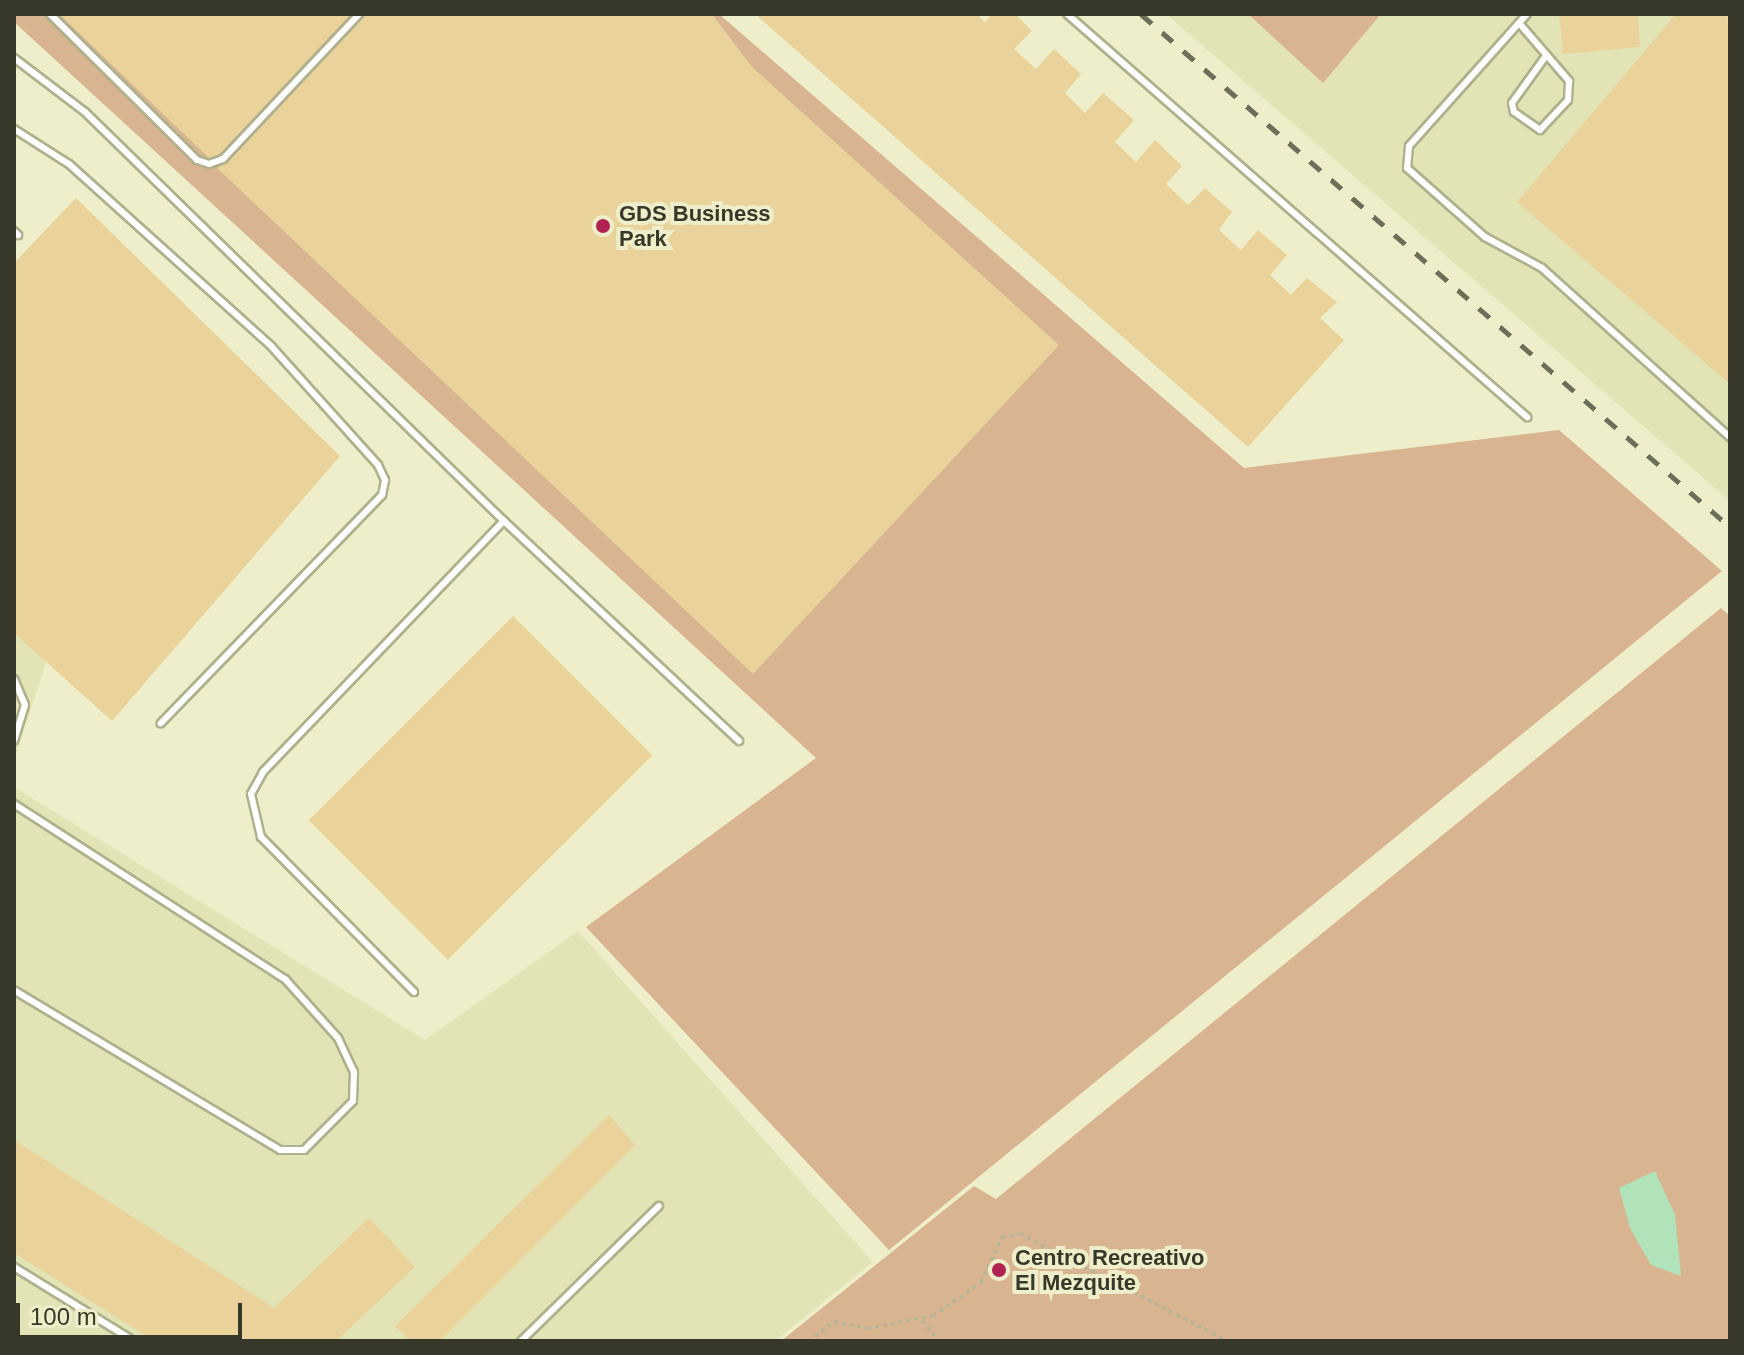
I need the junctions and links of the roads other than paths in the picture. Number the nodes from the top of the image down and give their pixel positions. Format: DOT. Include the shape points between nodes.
graph roads {
  1 [pos="50,14"];
  2 [pos="359,14"];
  3 [pos="1067,14"];
  4 [pos="1527,14"];
  5 [pos="1519,23"];
  6 [pos="1545,57"];
  7 [pos="14,58"];
  8 [pos="14,129"];
  9 [pos="1527,417"];
  10 [pos="1730,437"];
  11 [pos="504,521"];
  12 [pos="14,679"];
  13 [pos="161,723"];
  14 [pos="14,740"];
  15 [pos="739,741"];
  16 [pos="14,804"];
  17 [pos="14,990"];
  18 [pos="414,992"];
  19 [pos="659,1206"];
  20 [pos="14,1267"];
  21 [pos="134,1341"];
  22 [pos="521,1341"];
  1 -- 2 [label="lane" via="197,160 209,164 223,159"];
  3 -- 9 [label="lane"];
  4 -- 5 [label="lane"];
  5 -- 6 [label="lane"];
  5 -- 10 [label="lane" via="1409,146 1407,168 1485,237 1542,268"];
  6 -- 6 [label="lane" via="1512,103 1514,112 1540,130 1570,90 1563,74"];
  7 -- 11 [label="lane" via="85,112"];
  8 -- 13 [label="lane" via="69,164 271,346 378,465 385,480 382,495"];
  11 -- 15 [label="lane"];
  11 -- 18 [label="lane" via="263,772 251,794 261,837"];
  12 -- 14 [label="lane" via="25,705"];
  16 -- 17 [label="lane" via="285,979 338,1038 354,1072 353,1101 304,1150 280,1150"];
  19 -- 22 [label="lane"];
  20 -- 21 [label="lane"];
}
